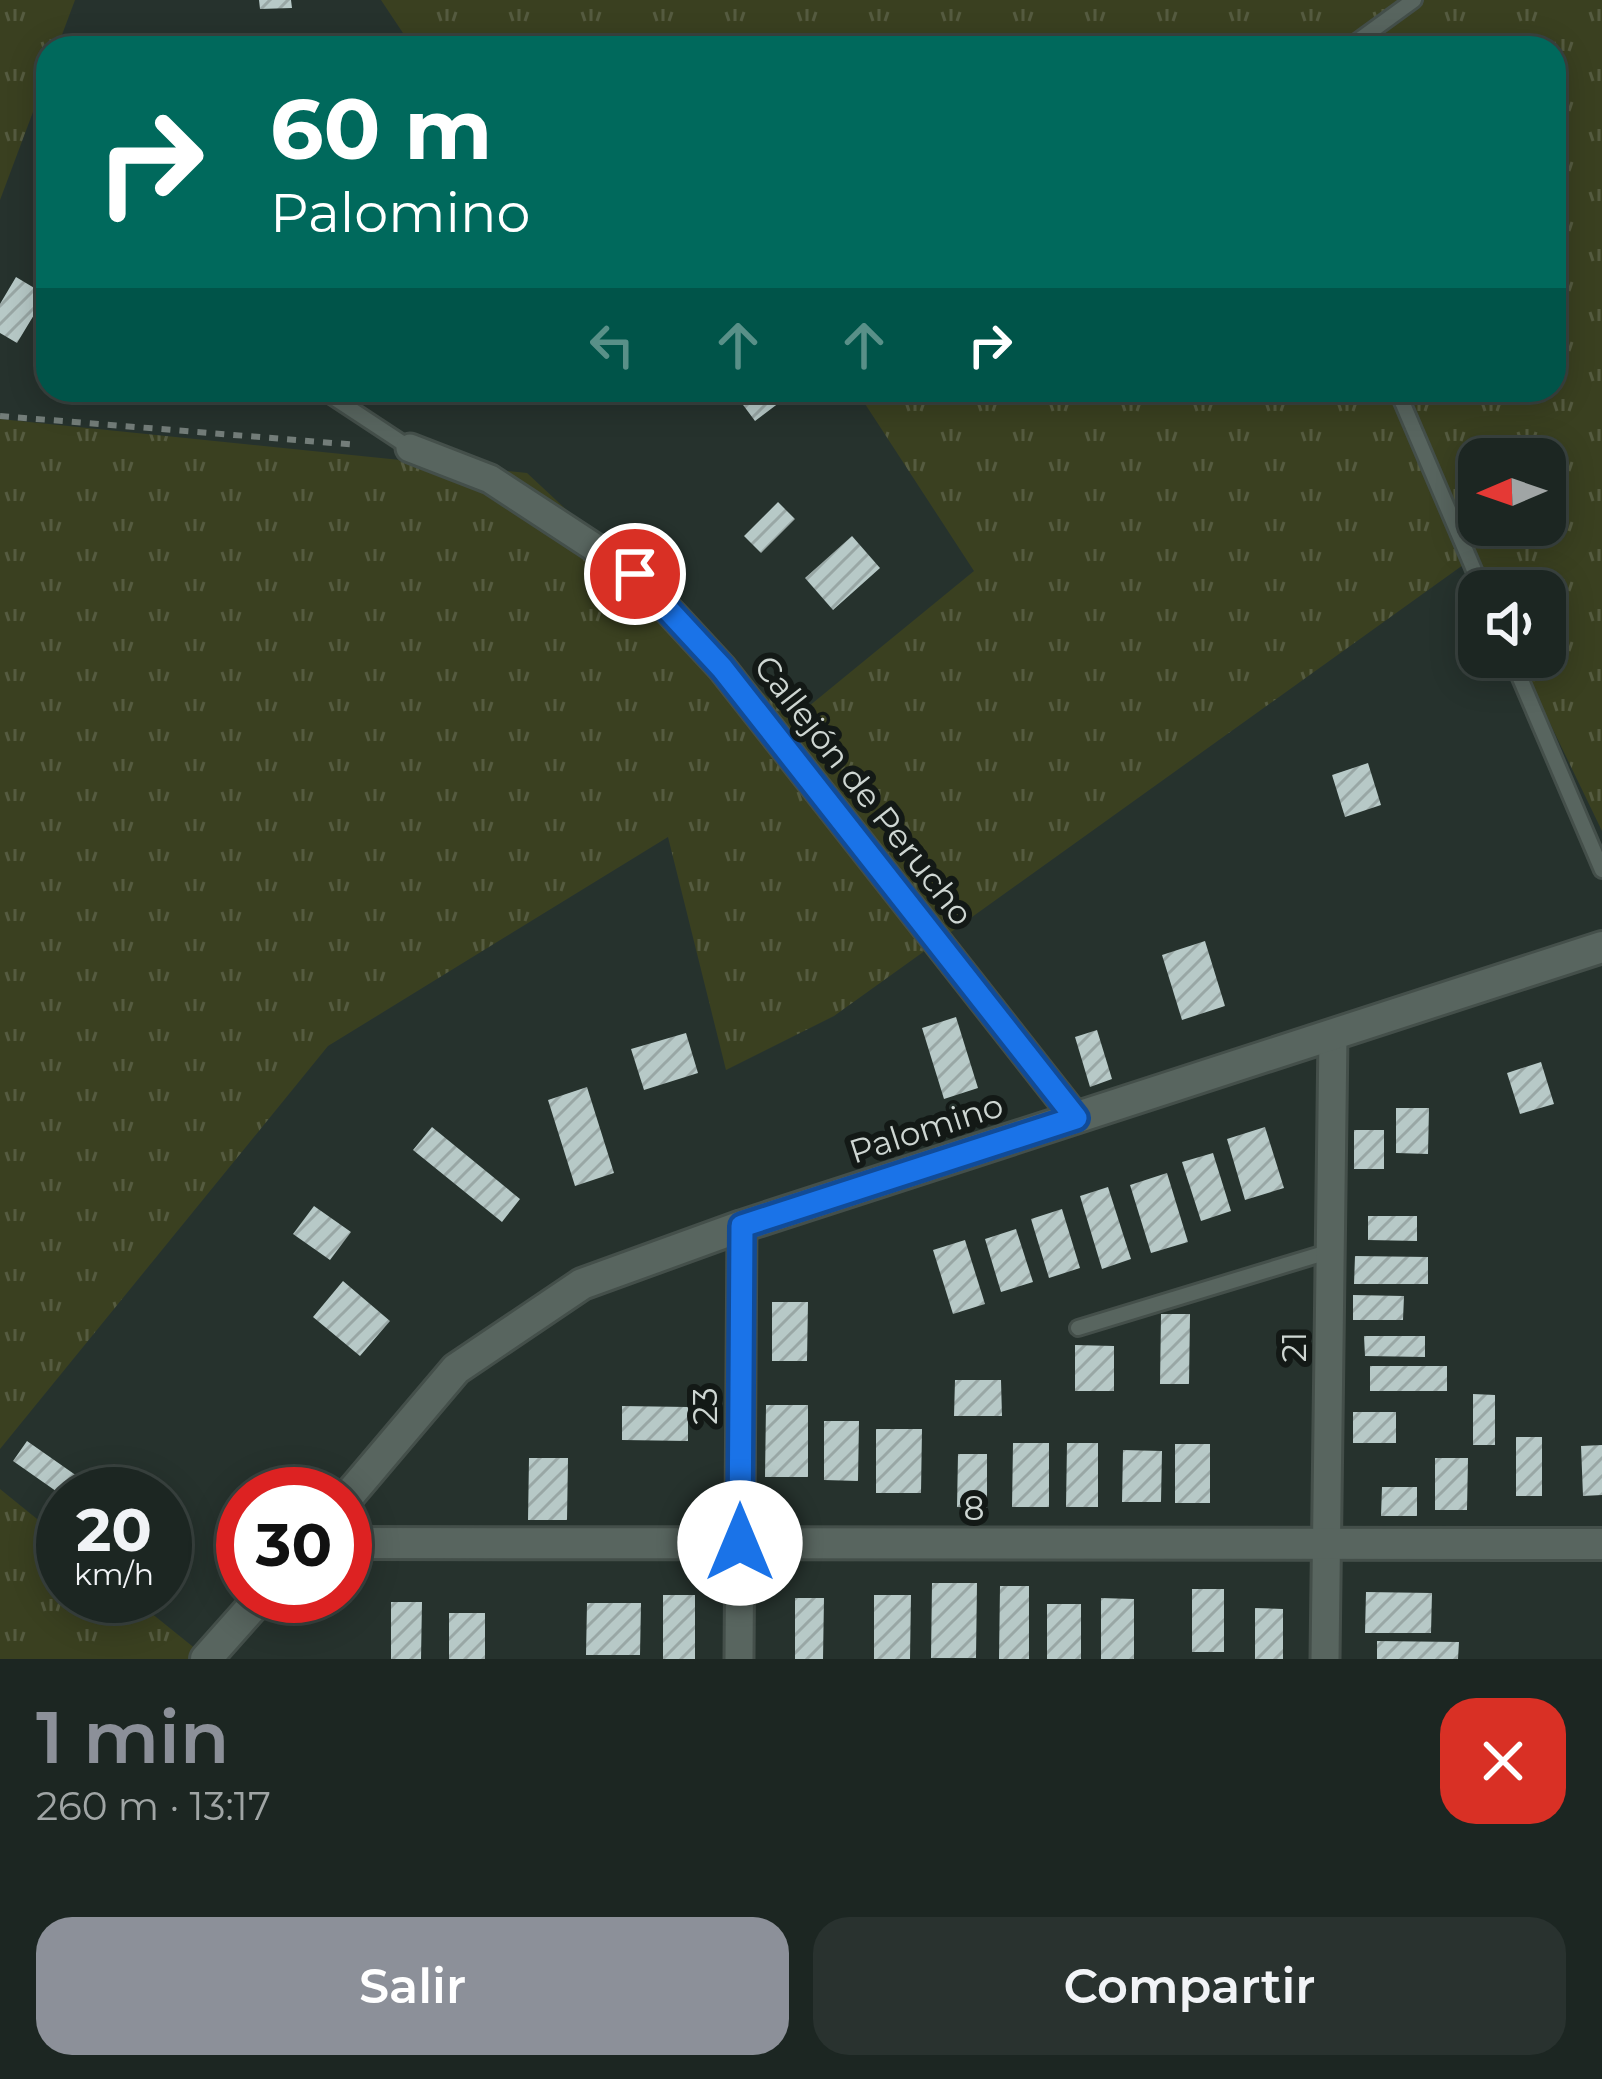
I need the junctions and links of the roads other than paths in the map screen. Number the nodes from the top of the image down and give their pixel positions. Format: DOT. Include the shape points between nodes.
graph roads {
  1 [pos="1414,0"];
  2 [pos="1364,36"];
  3 [pos="340,402"];
  4 [pos="1402,402"];
  5 [pos="410,448"];
  6 [pos="1474,570"];
  7 [pos="1520,678"];
  8 [pos="1602,869"];
  9 [pos="1602,947"];
  10 [pos="1333,1034"];
  11 [pos="1076,1118"];
  12 [pos="742,1226"];
  13 [pos="1330,1251"];
  14 [pos="1078,1328"];
  15 [pos="372,1468"];
  16 [pos="372,1543"];
  17 [pos="740,1543"];
  18 [pos="1328,1544"];
  19 [pos="1602,1544"];
  20 [pos="238,1623"];
  21 [pos="206,1659"];
  22 [pos="740,1659"];
  23 [pos="1325,1659"];
  1 -- 2 [label="lane"];
  3 -- 5 [label="lane, Callejón de Perucho"];
  4 -- 6 [label="lane"];
  5 -- 11 [label="street, Callejón de Perucho" via="490,479 635,574 722,668"];
  7 -- 8 [label="lane"];
  9 -- 10 [label="street, Palomino"];
  10 -- 11 [label="street, Palomino"];
  10 -- 13 [label="street, 21"];
  11 -- 12 [label="street, Palomino"];
  12 -- 15 [label="street, Palomino" via="582,1284 456,1369"];
  12 -- 17 [label="street, 23"];
  13 -- 14 [label="lane"];
  13 -- 18 [label="street, 21"];
  16 -- 17 [label="street, 8"];
  17 -- 18 [label="street, 8"];
  17 -- 22 [label="street, 23"];
  18 -- 19 [label="street, 8"];
  18 -- 23 [label="street, 21"];
  20 -- 21 [label="street"];
}
